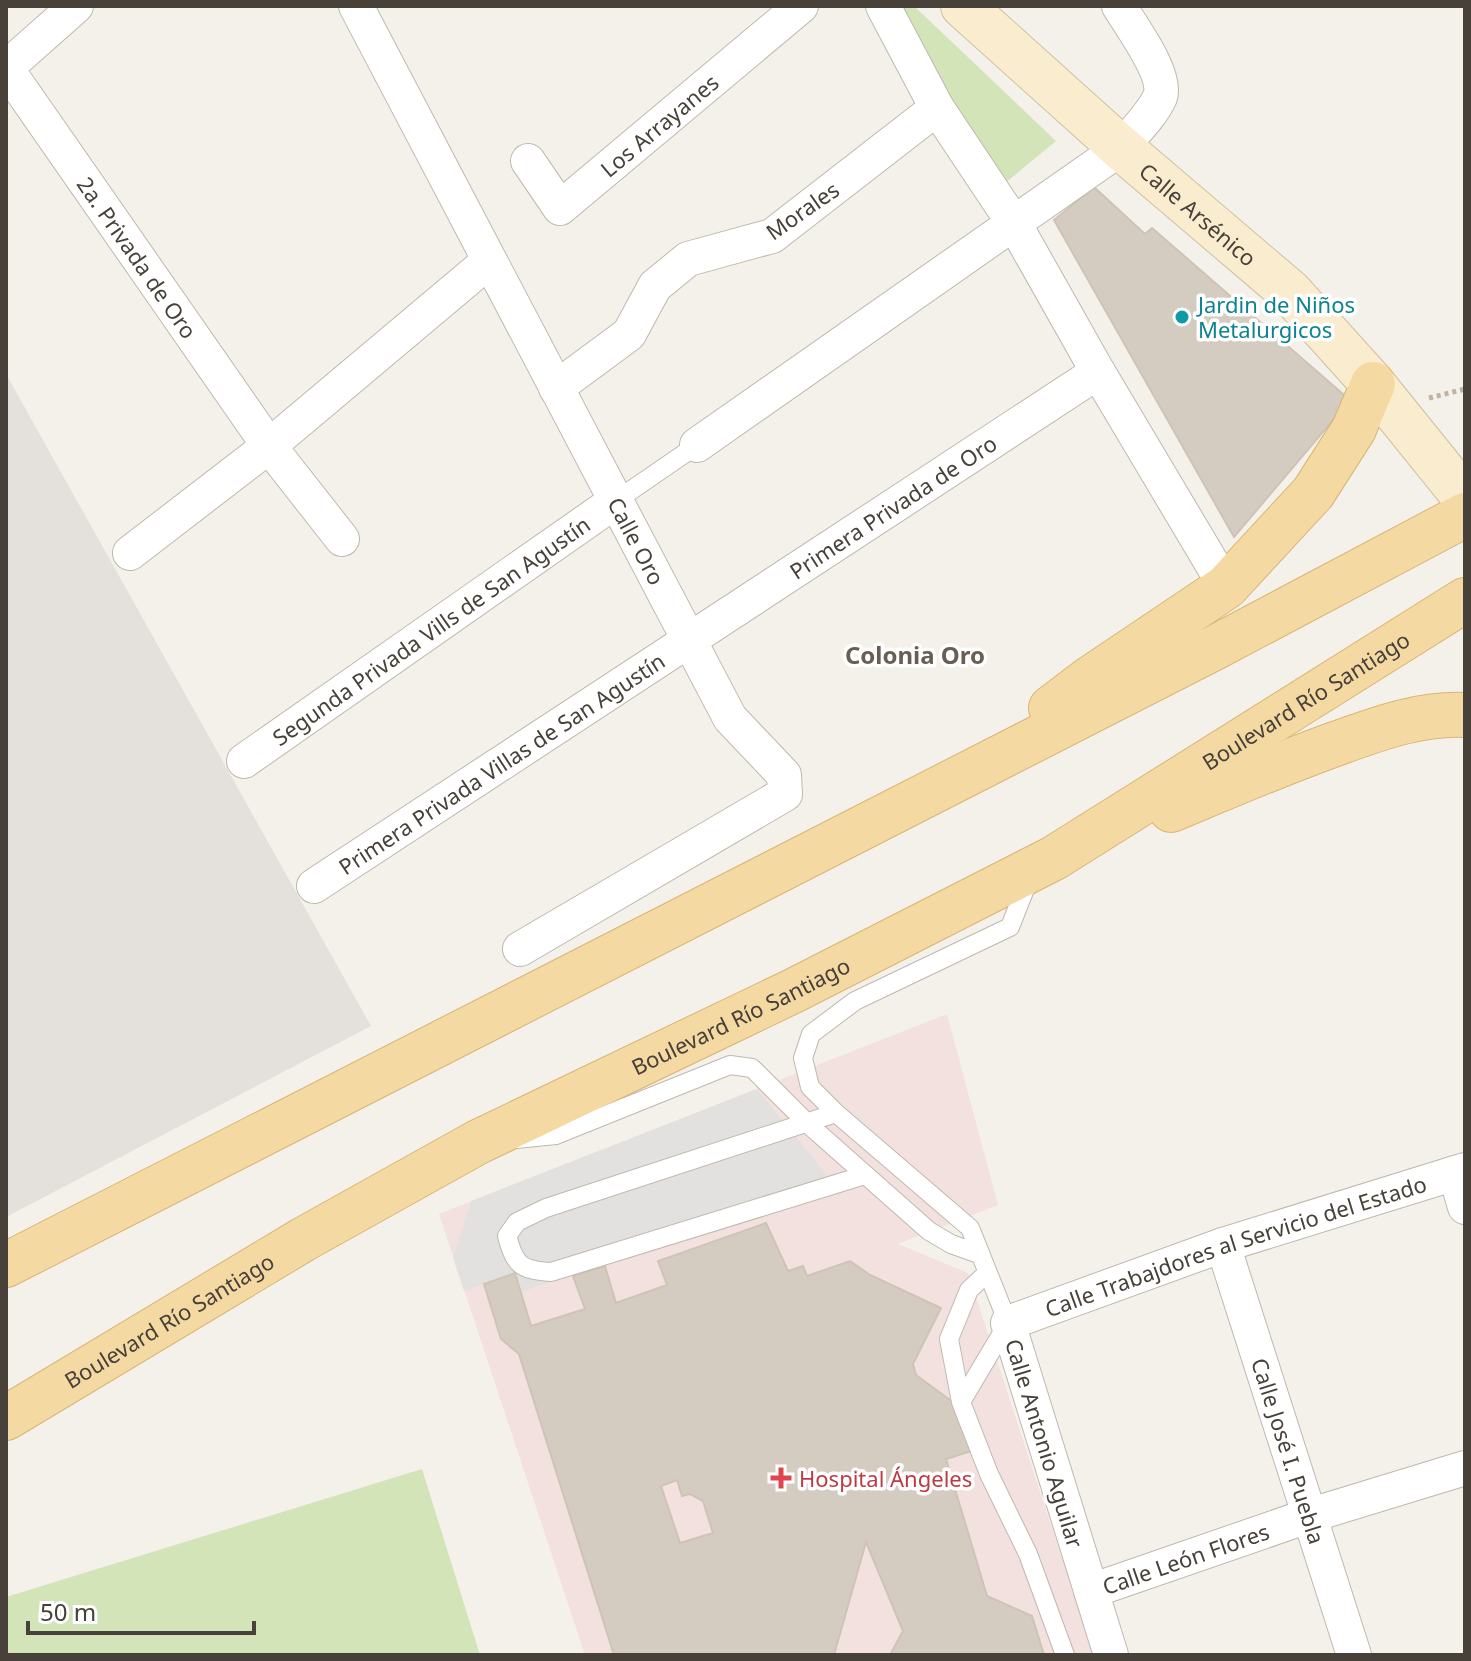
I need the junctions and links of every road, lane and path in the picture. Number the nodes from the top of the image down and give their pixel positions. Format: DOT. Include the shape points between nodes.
graph roads {
  1 [pos="76,6"];
  2 [pos="356,6"];
  3 [pos="801,6"];
  4 [pos="883,6"];
  5 [pos="963,6"];
  6 [pos="1119,6"];
  7 [pos="6,68"];
  8 [pos="937,108"];
  9 [pos="1121,148"];
  10 [pos="528,161"];
  11 [pos="1015,225"];
  12 [pos="489,261"];
  13 [pos="1098,372"];
  14 [pos="1373,384"];
  15 [pos="556,388"];
  16 [pos="697,445"];
  17 [pos="269,446"];
  18 [pos="1465,498"];
  19 [pos="617,500"];
  20 [pos="1465,515"];
  21 [pos="342,539"];
  22 [pos="130,553"];
  23 [pos="1226,587"];
  24 [pos="1465,600"];
  25 [pos="688,641"];
  26 [pos="1465,715"];
  27 [pos="244,761"];
  28 [pos="979,767"];
  29 [pos="1044,864"];
  30 [pos="314,886"];
  31 [pos="520,949"];
  32 [pos="836,1113"];
  33 [pos="808,1124"];
  34 [pos="478,1142"];
  35 [pos="1460,1171"];
  36 [pos="865,1175"];
  37 [pos="1465,1207"];
  38 [pos="1223,1245"];
  39 [pos="979,1254"];
  40 [pos="6,1265"];
  41 [pos="986,1274"];
  42 [pos="1008,1323"];
  43 [pos="961,1402"];
  44 [pos="6,1418"];
  45 [pos="1465,1468"];
  46 [pos="1308,1516"];
  47 [pos="1091,1591"];
  48 [pos="1065,1655"];
  49 [pos="1111,1655"];
  50 [pos="1354,1655"];
  1 -- 7 [label="street"];
  2 -- 12 [label="street, Calle Oro"];
  3 -- 10 [label="street, Los Arrayanes" via="560,208"];
  4 -- 8 [label="street"];
  5 -- 9 [label="main road, Calle Arsénico"];
  6 -- 9 [label="street" via="1162,87 1159,99"];
  7 -- 17 [label="street, 2a. Privada de Oro"];
  8 -- 11 [label="street"];
  8 -- 15 [label="street, Morales" via="772,236 688,259 655,286 629,334"];
  9 -- 11 [label="street, Calle Arsénico"];
  9 -- 14 [label="main road, Calle Arsénico" via="1290,292"];
  11 -- 13 [label="street"];
  11 -- 16 [label="street, Calle Arsénico"];
  12 -- 15 [label="street, Calle Oro"];
  12 -- 17 [label="street"];
  13 -- 23 [label="street"];
  13 -- 25 [label="street, Primera Privada de Oro"];
  14 -- 18 [label="main road, Calle Arsénico"];
  14 -- 23 [label="main road" via="1354,429 1313,493"];
  15 -- 19 [label="street, Calle Oro"];
  16 -- 19 [label="lane, Calle Arsénico"];
  17 -- 21 [label="street, 2a. Privada de Oro"];
  17 -- 22 [label="street"];
  19 -- 25 [label="street, Calle Oro"];
  19 -- 27 [label="street, Segunda Privada Vills de San Agustín"];
  20 -- 28 [label="main road"];
  23 -- 28 [label="main road" via="1089,679"];
  24 -- 29 [label="main road, Boulevard Río Santiago"];
  25 -- 30 [label="street, Primera Privada Villas de San Agustín"];
  25 -- 31 [label="street, Calle Oro" via="730,718 784,775 785,794"];
  26 -- 29 [label="main road" via="1438,714 1375,729"];
  28 -- 40 [label="main road"];
  29 -- 32 [label="lane" via="1010,927 855,1001 811,1034 803,1058 810,1087"];
  29 -- 34 [label="main road, Boulevard Río Santiago"];
  32 -- 33 [label="lane"];
  32 -- 39 [label="lane" via="970,1228"];
  33 -- 34 [label="lane" via="752,1068 730,1065 556,1135"];
  33 -- 36 [label="lane"];
  33 -- 36 [label="lane" via="546,1208 517,1222 507,1236 514,1258 529,1270 551,1272"];
  34 -- 44 [label="main road, Boulevard Río Santiago" via="304,1239"];
  35 -- 37 [label="street"];
  35 -- 38 [label="street, Calle Trabajdores al Servicio del Estado"];
  36 -- 39 [label="lane" via="929,1231"];
  38 -- 42 [label="street, Calle Trabajdores al Servicio del Estado"];
  38 -- 46 [label="street, Calle José I. Puebla"];
  39 -- 41 [label="lane"];
  41 -- 42 [label="lane"];
  41 -- 43 [label="lane" via="969,1290 949,1339"];
  42 -- 43 [label="lane"];
  42 -- 47 [label="street, Calle Antonio Aguilar"];
  43 -- 48 [label="lane" via="1028,1554"];
  45 -- 46 [label="street, Calle León Flores"];
  46 -- 47 [label="street, Calle León Flores"];
  46 -- 50 [label="street, Calle José I. Puebla"];
  47 -- 49 [label="street, Calle Antonio Aguilar"];
}
